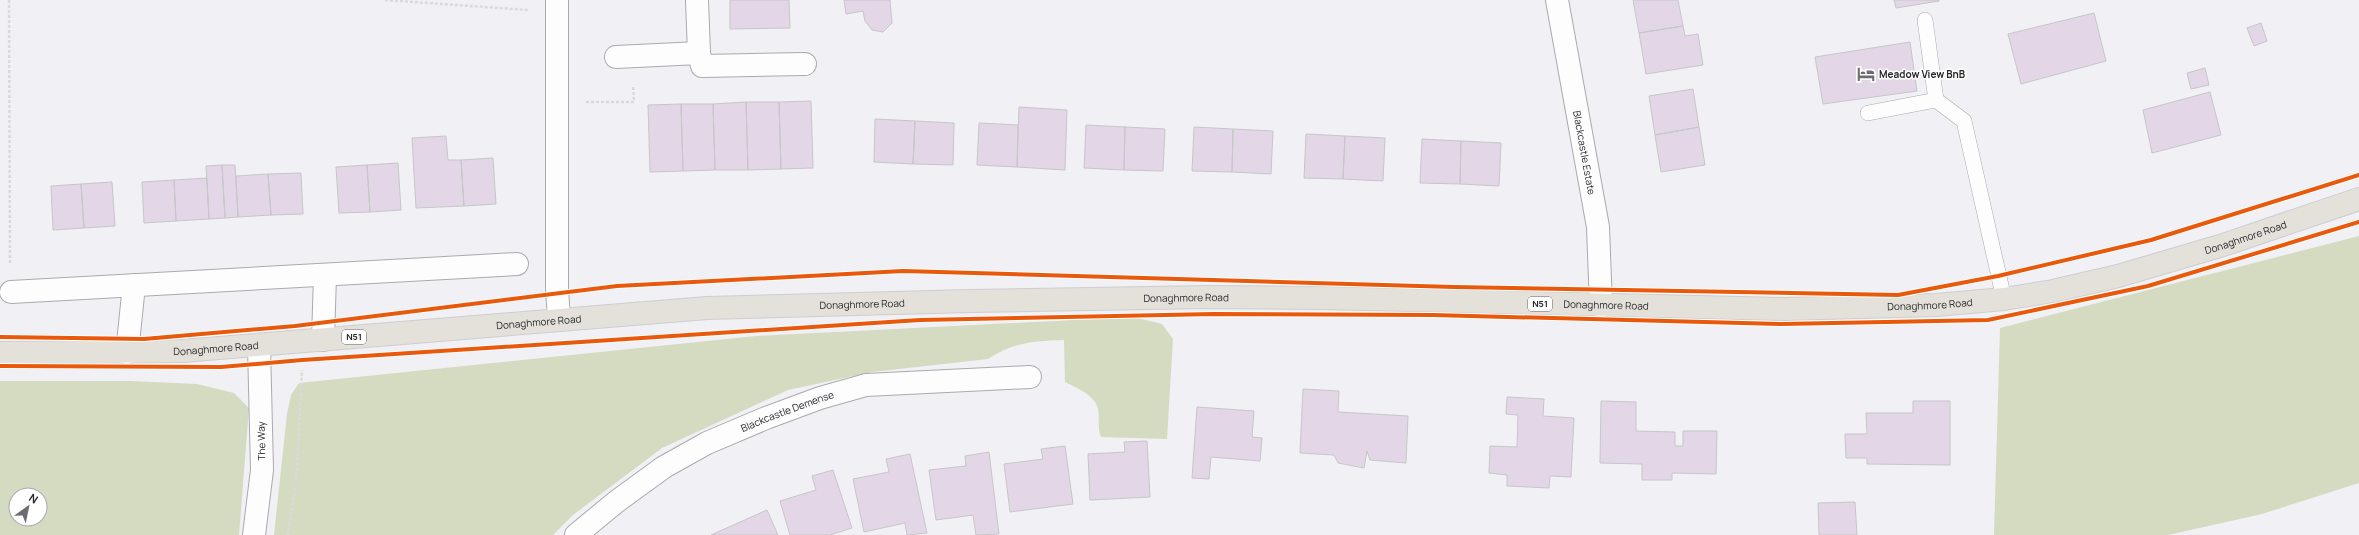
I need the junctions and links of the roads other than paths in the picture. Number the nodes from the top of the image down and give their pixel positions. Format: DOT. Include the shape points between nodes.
graph roads {
  1 [pos="697,0"];
  2 [pos="1558,0"];
  3 [pos="557,6"];
  4 [pos="1925,20"];
  5 [pos="699,53"];
  6 [pos="624,57"];
  7 [pos="805,64"];
  8 [pos="1936,100"];
  9 [pos="1868,112"];
  10 [pos="2359,199"];
  11 [pos="517,264"];
  12 [pos="326,275"];
  13 [pos="134,285"];
  14 [pos="11,292"];
  15 [pos="2004,299"];
  16 [pos="1601,306"];
  17 [pos="559,319"];
  18 [pos="323,340"];
  19 [pos="259,346"];
  20 [pos="0,353"];
  21 [pos="127,353"];
  22 [pos="1030,377"];
  23 [pos="254,535"];
  24 [pos="576,535"];
  1 -- 5 [label="street"];
  2 -- 16 [label="street, Blackcastle Estate" via="1598,227"];
  3 -- 17 [label="street"];
  4 -- 8 [label="lane"];
  5 -- 6 [label="street"];
  5 -- 7 [label="street" via="702,66"];
  8 -- 9 [label="lane"];
  8 -- 15 [label="lane" via="1964,122"];
  10 -- 15 [label="main road, Donaghmore Road / N51" via="2220,246 2118,276"];
  11 -- 12 [label="street"];
  12 -- 13 [label="street"];
  12 -- 18 [label="street"];
  13 -- 14 [label="street"];
  13 -- 21 [label="street"];
  15 -- 16 [label="main road, Donaghmore Road / N51" via="1936,305 1785,309"];
  16 -- 17 [label="main road, Donaghmore Road / N51" via="1207,297 707,308"];
  17 -- 18 [label="main road, Donaghmore Road / N51"];
  18 -- 19 [label="main road, Donaghmore Road / N51"];
  19 -- 21 [label="main road, Donaghmore Road / N51"];
  19 -- 23 [label="street, The Way" via="262,470"];
  20 -- 21 [label="main road, Donaghmore Road / N51"];
  22 -- 24 [label="street, Blackcastle Demense" via="866,385 820,398 707,443 676,460 616,502"];
}
